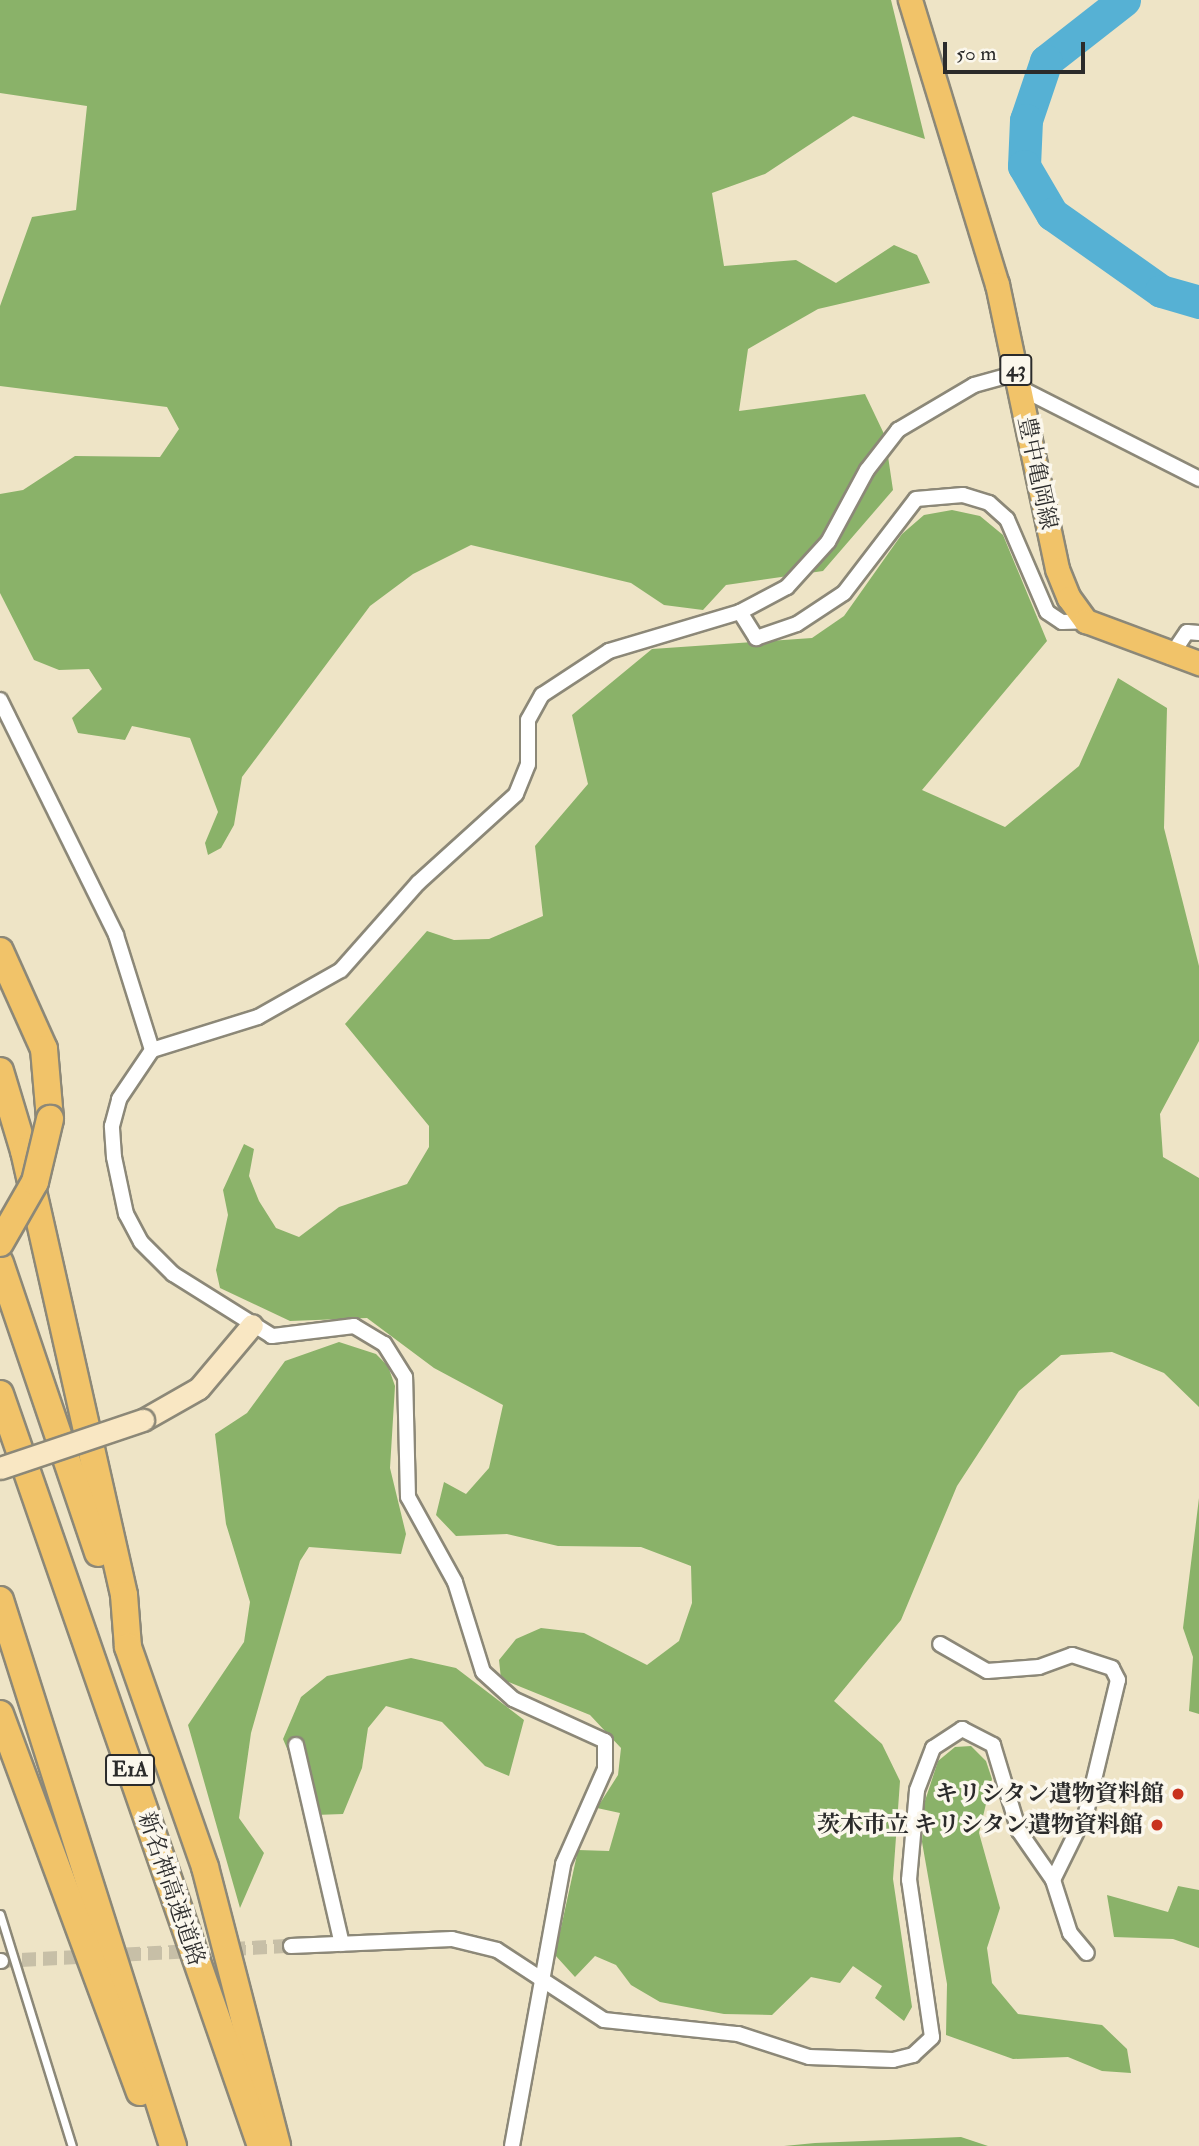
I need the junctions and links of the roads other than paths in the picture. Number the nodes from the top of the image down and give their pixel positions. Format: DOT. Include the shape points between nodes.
graph roads {
  1 [pos="916,4"];
  2 [pos="1018,380"];
  3 [pos="1199,479"];
  4 [pos="740,612"];
  5 [pos="1086,621"];
  6 [pos="1199,633"];
  7 [pos="1170,657"];
  8 [pos="1199,663"];
  9 [pos="0,700"];
  10 [pos="0,951"];
  11 [pos="152,1050"];
  12 [pos="0,1071"];
  13 [pos="0,1242"];
  14 [pos="0,1263"];
  15 [pos="252,1325"];
  16 [pos="0,1394"];
  17 [pos="0,1468"];
  18 [pos="0,1600"];
  19 [pos="940,1644"];
  20 [pos="128,1647"];
  21 [pos="0,1714"];
  22 [pos="296,1745"];
  23 [pos="1053,1880"];
  24 [pos="0,1914"];
  25 [pos="342,1944"];
  26 [pos="291,1946"];
  27 [pos="1087,1953"];
  28 [pos="542,1976"];
  29 [pos="72,2146"];
  30 [pos="160,2146"];
  31 [pos="173,2146"];
  32 [pos="261,2146"];
  33 [pos="277,2146"];
  34 [pos="512,2146"];
  1 -- 2 [label="main road, 豊中亀岡線 / 43" via="998,284"];
  2 -- 3 [label="street"];
  2 -- 4 [label="street" via="974,385 898,430 867,470 828,542 787,587"];
  2 -- 5 [label="main road, 豊中亀岡線 / 43" via="1057,569"];
  4 -- 5 [label="street" via="756,638 797,624 844,593 916,499 963,495 989,503 1007,519 1047,612 1062,622"];
  4 -- 11 [label="street" via="609,651 566,676 542,695 528,720 528,764 516,794 418,883 341,970 258,1017"];
  5 -- 7 [label="main road"];
  6 -- 7 [label="street" via="1186,632"];
  7 -- 8 [label="main road"];
  9 -- 11 [label="street" via="116,935"];
  10 -- 13 [label="highway, bridge" via="44,1049 50,1119 35,1182"];
  11 -- 15 [label="street" via="119,1099 112,1126 126,1214 156,1261"];
  12 -- 20 [label="highway" via="24,1151 124,1595"];
  14 -- 20 [label="highway"];
  15 -- 17 [label="street, bridge" via="199,1388 143,1420"];
  15 -- 28 [label="street" via="290,1339 354,1326 384,1343 405,1377 408,1497 455,1582 483,1672 513,1699 605,1741 605,1769 563,1864"];
  16 -- 32 [label="highway, 新名神高速道路 / E1A"];
  18 -- 31 [label="highway"];
  19 -- 23 [label="street" via="1000,1674 1072,1655 1101,1661 1116,1674 1086,1813"];
  20 -- 33 [label="highway" via="205,1867"];
  21 -- 30 [label="highway"];
  22 -- 25 [label="street"];
  23 -- 27 [label="street" via="1070,1933"];
  23 -- 28 [label="street" via="1019,1831 993,1745 962,1728 933,1748 917,1790 909,1880 932,2037 914,2054 893,2060 809,2057 738,2034 604,2020"];
  24 -- 29 [label="lane"];
  25 -- 26 [label="street"];
  25 -- 28 [label="street" via="452,1940 498,1950"];
  28 -- 34 [label="street"];
}
